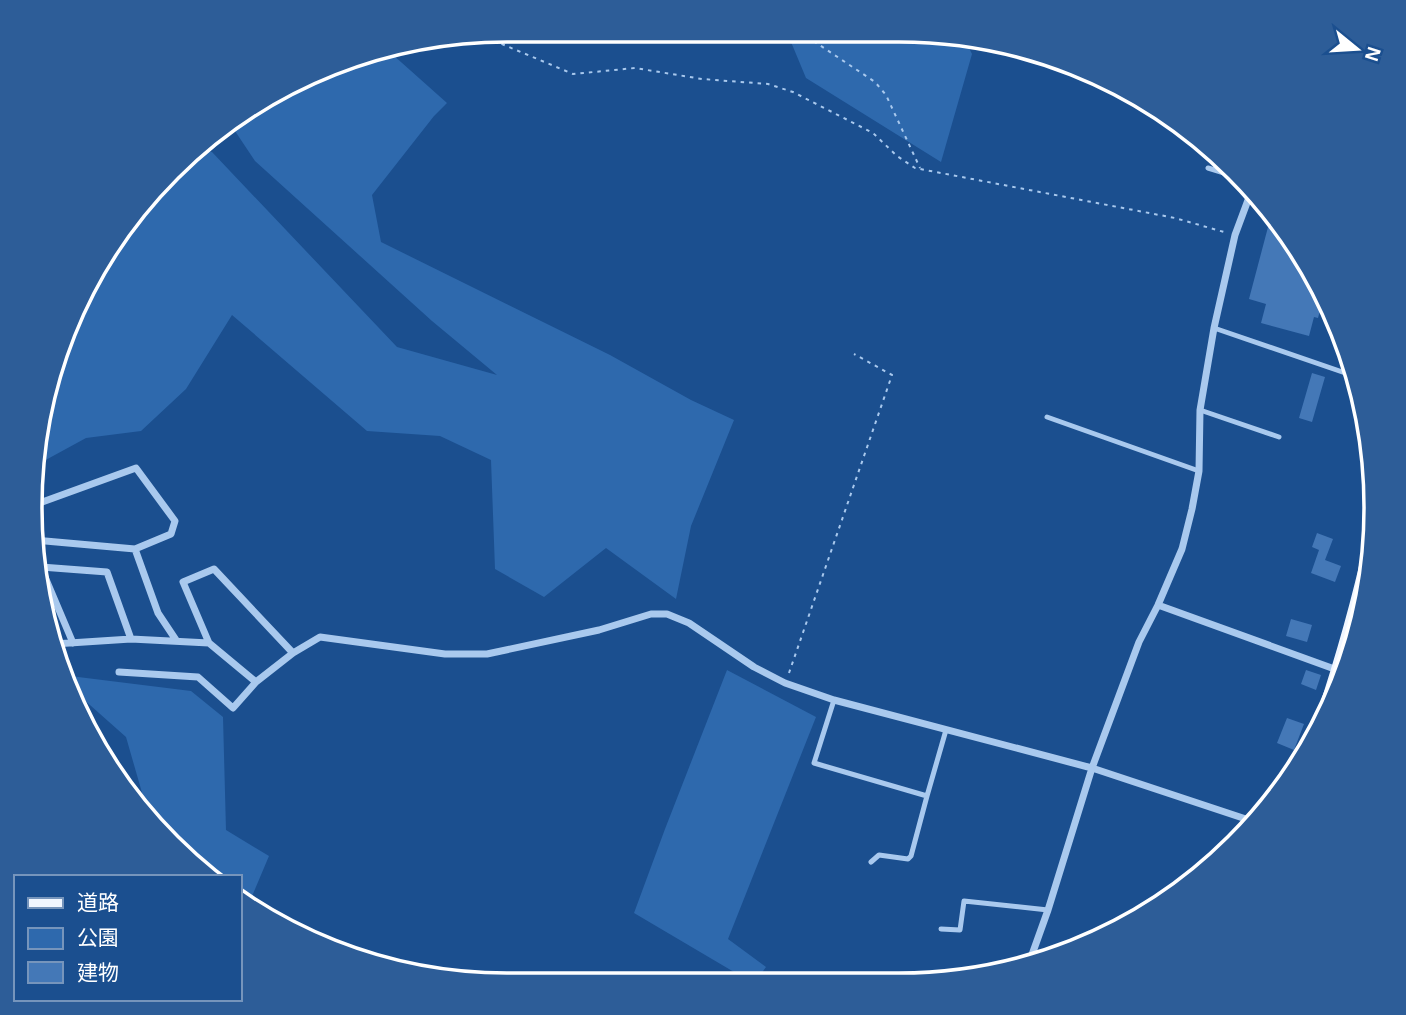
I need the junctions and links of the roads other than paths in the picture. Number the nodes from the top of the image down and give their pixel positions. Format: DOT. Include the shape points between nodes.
graph roads {
  1 [pos="1208,168"];
  2 [pos="1221,172"];
  3 [pos="1248,201"];
  4 [pos="1214,328"];
  5 [pos="1343,372"];
  6 [pos="1200,410"];
  7 [pos="1047,417"];
  8 [pos="1279,437"];
  9 [pos="1199,471"];
  10 [pos="42,502"];
  11 [pos="43,541"];
  12 [pos="135,549"];
  13 [pos="46,567"];
  14 [pos="49,587"];
  15 [pos="1158,605"];
  16 [pos="131,639"];
  17 [pos="176,640"];
  18 [pos="72,643"];
  19 [pos="209,643"];
  20 [pos="63,644"];
  21 [pos="293,653"];
  22 [pos="1335,670"];
  23 [pos="119,672"];
  24 [pos="256,682"];
  25 [pos="834,699"];
  26 [pos="946,730"];
  27 [pos="1092,768"];
  28 [pos="927,796"];
  29 [pos="1245,818"];
  30 [pos="871,862"];
  31 [pos="1048,910"];
  32 [pos="941,929"];
  33 [pos="1033,953"];
  1 -- 2 [label="lane"];
  3 -- 4 [label="street"];
  4 -- 5 [label="lane"];
  4 -- 6 [label="street"];
  6 -- 8 [label="lane"];
  6 -- 9 [label="street"];
  7 -- 9 [label="lane"];
  9 -- 15 [label="street" via="1182,549"];
  10 -- 12 [label="street" via="136,468 175,521 170,534"];
  11 -- 12 [label="street"];
  12 -- 17 [label="street" via="158,613"];
  13 -- 16 [label="street" via="107,572"];
  14 -- 18 [label="street"];
  15 -- 22 [label="street"];
  15 -- 27 [label="street" via="1139,642"];
  16 -- 17 [label="street"];
  16 -- 18 [label="street"];
  17 -- 19 [label="street"];
  18 -- 20 [label="street"];
  19 -- 21 [label="street" via="183,582 214,569"];
  19 -- 24 [label="street"];
  21 -- 24 [label="street"];
  21 -- 25 [label="street" via="320,637 445,654 487,654 667,614 754,667"];
  23 -- 24 [label="street" via="198,677 233,708"];
  25 -- 26 [label="street"];
  25 -- 28 [label="lane" via="814,763"];
  26 -- 27 [label="street"];
  26 -- 28 [label="lane"];
  27 -- 29 [label="street"];
  27 -- 31 [label="street"];
  28 -- 30 [label="lane" via="911,856 879,855"];
  31 -- 32 [label="lane" via="964,901 960,930"];
  31 -- 33 [label="street"];
}
